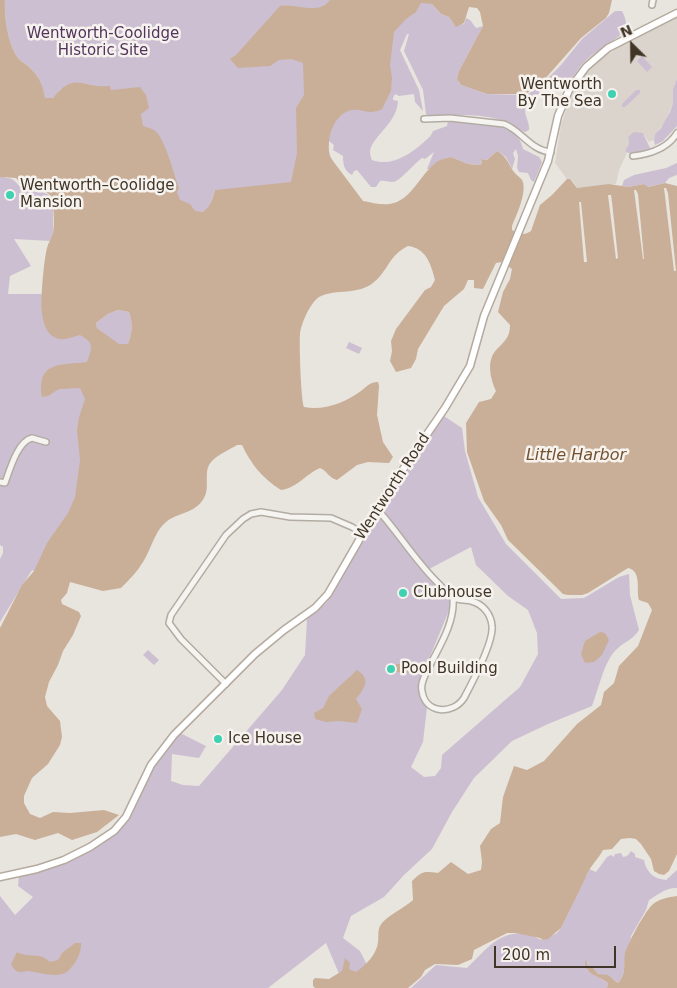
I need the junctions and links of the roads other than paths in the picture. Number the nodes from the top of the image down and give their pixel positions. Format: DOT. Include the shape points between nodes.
graph roads {
  1 [pos="677,13"];
  2 [pos="424,119"];
  3 [pos="677,134"];
  4 [pos="551,152"];
  5 [pos="633,156"];
  6 [pos="46,442"];
  7 [pos="0,482"];
  8 [pos="377,510"];
  9 [pos="363,534"];
  10 [pos="453,598"];
  11 [pos="226,684"];
  12 [pos="0,877"];
  1 -- 4 [label="main road, Wentworth Road" via="616,43 586,67 561,107"];
  2 -- 4 [label="street" via="450,118 504,124 543,151"];
  3 -- 5 [label="street" via="659,149"];
  4 -- 8 [label="main road, Wentworth Road" via="484,316 466,374"];
  6 -- 7 [label="street" via="32,438 25,441 5,483"];
  8 -- 9 [label="main road, Wentworth Road"];
  8 -- 10 [label="street" via="416,561"];
  9 -- 11 [label="main road, Wentworth Road" via="322,601 269,642"];
  9 -- 11 [label="street" via="331,518 290,517 261,512 247,516 229,532 171,615 169,623"];
  10 -- 10 [label="street" via="472,601 484,609 492,631 462,702 441,711 425,699 421,685 450,623"];
  11 -- 12 [label="main road, Wentworth Road" via="162,749 146,773 126,817 114,831 64,860"];
}
